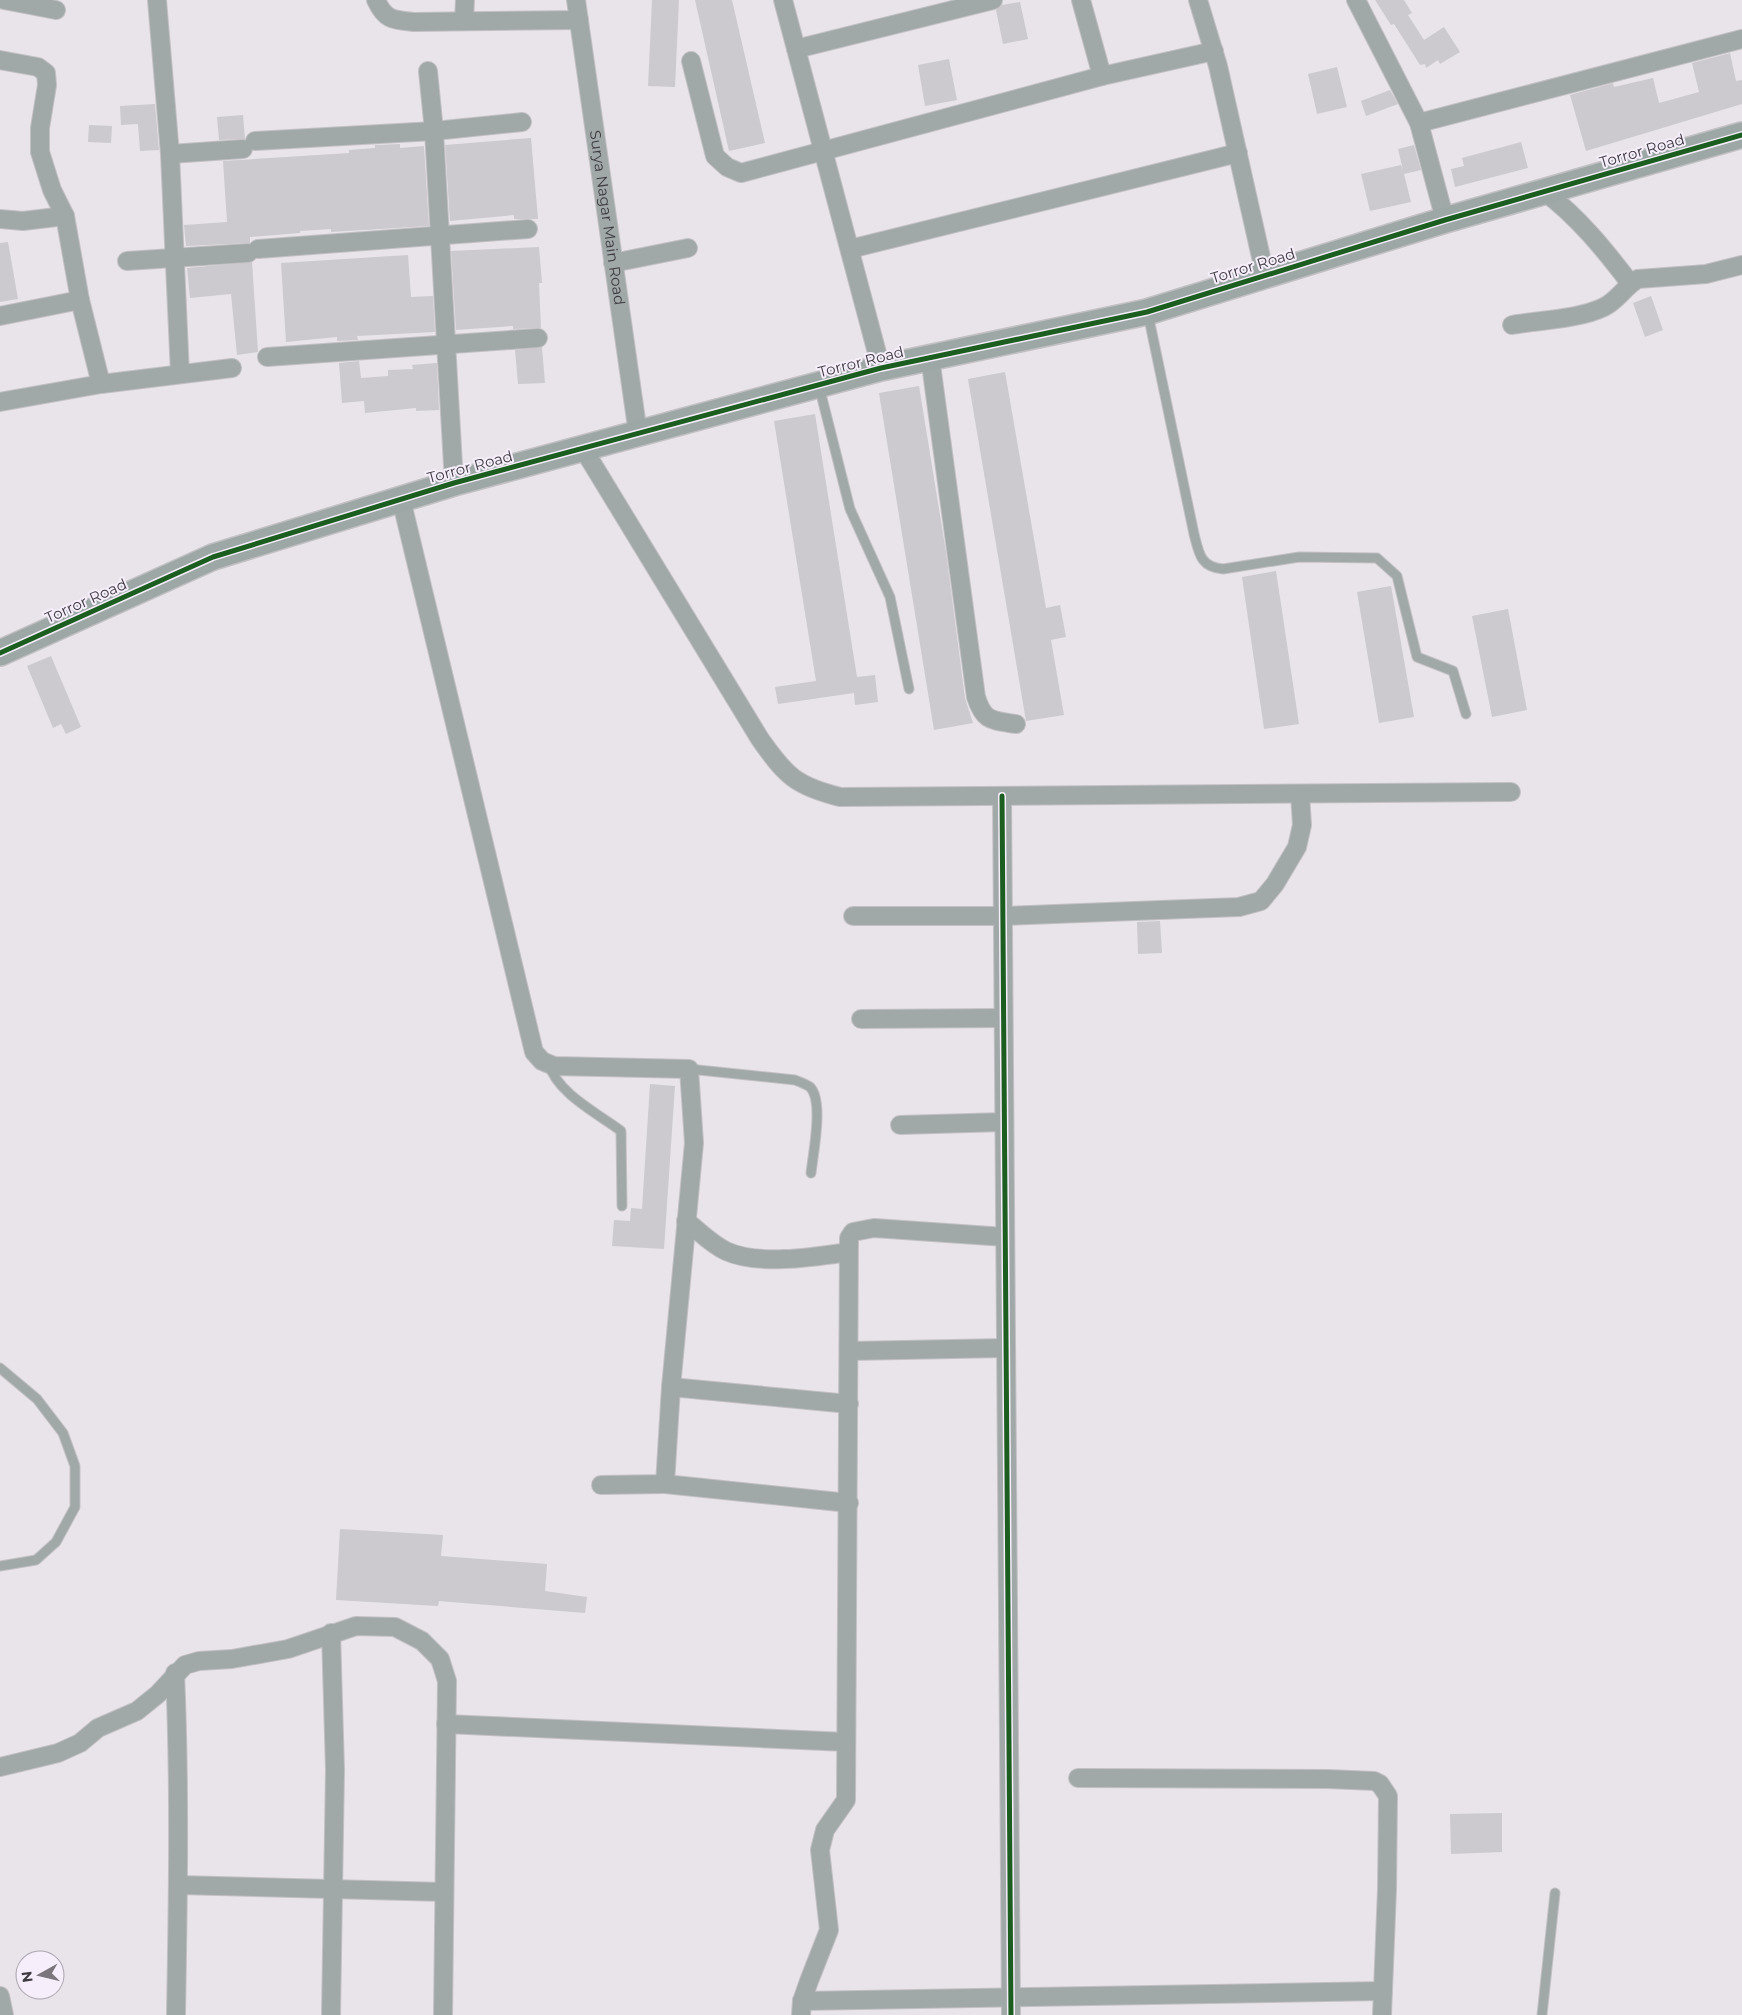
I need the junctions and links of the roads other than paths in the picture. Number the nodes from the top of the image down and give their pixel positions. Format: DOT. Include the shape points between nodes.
graph roads {
  1 [pos="4,0"];
  2 [pos="157,0"];
  3 [pos="376,0"];
  4 [pos="465,0"];
  5 [pos="576,0"];
  6 [pos="783,0"];
  7 [pos="993,0"];
  8 [pos="1081,0"];
  9 [pos="1198,0"];
  10 [pos="1356,0"];
  11 [pos="56,10"];
  12 [pos="579,20"];
  13 [pos="464,22"];
  14 [pos="1742,38"];
  15 [pos="796,49"];
  16 [pos="1214,51"];
  17 [pos="0,60"];
  18 [pos="691,61"];
  19 [pos="428,70"];
  20 [pos="1102,76"];
  21 [pos="522,122"];
  22 [pos="1419,123"];
  23 [pos="434,130"];
  24 [pos="1742,135"];
  25 [pos="823,149"];
  26 [pos="1238,153"];
  27 [pos="170,154"];
  28 [pos="1545,192"];
  29 [pos="65,216"];
  30 [pos="0,219"];
  31 [pos="1445,220"];
  32 [pos="528,229"];
  33 [pos="439,236"];
  34 [pos="688,248"];
  35 [pos="850,249"];
  36 [pos="174,257"];
  37 [pos="126,261"];
  38 [pos="613,263"];
  39 [pos="1742,265"];
  40 [pos="1265,275"];
  41 [pos="1630,283"];
  42 [pos="80,300"];
  43 [pos="1147,312"];
  44 [pos="0,316"];
  45 [pos="1512,325"];
  46 [pos="538,338"];
  47 [pos="446,344"];
  48 [pos="267,357"];
  49 [pos="930,357"];
  50 [pos="232,368"];
  51 [pos="881,368"];
  52 [pos="180,374"];
  53 [pos="101,384"];
  54 [pos="819,385"];
  55 [pos="0,402"];
  56 [pos="638,434"];
  57 [pos="584,450"];
  58 [pos="454,483"];
  59 [pos="402,499"];
  60 [pos="0,654"];
  61 [pos="909,689"];
  62 [pos="1466,714"];
  63 [pos="1016,724"];
  64 [pos="1511,792"];
  65 [pos="1300,794"];
  66 [pos="1002,796"];
  67 [pos="853,916"];
  68 [pos="1002,916"];
  69 [pos="1003,1018"];
  70 [pos="861,1019"];
  71 [pos="549,1064"];
  72 [pos="689,1069"];
  73 [pos="1004,1122"];
  74 [pos="900,1125"];
  75 [pos="811,1173"];
  76 [pos="622,1206"];
  77 [pos="686,1220"];
  78 [pos="1005,1236"];
  79 [pos="848,1252"];
  80 [pos="1006,1348"];
  81 [pos="850,1351"];
  82 [pos="0,1368"];
  83 [pos="671,1387"];
  84 [pos="849,1404"];
  85 [pos="666,1484"];
  86 [pos="600,1485"];
  87 [pos="849,1503"];
  88 [pos="0,1566"];
  89 [pos="331,1633"];
  90 [pos="175,1673"];
  91 [pos="446,1724"];
  92 [pos="846,1742"];
  93 [pos="0,1767"];
  94 [pos="1078,1778"];
  95 [pos="179,1885"];
  96 [pos="333,1889"];
  97 [pos="444,1892"];
  98 [pos="1554,1893"];
  99 [pos="1383,1991"];
  100 [pos="0,1996"];
  101 [pos="1011,2006"];
  102 [pos="802,2008"];
  103 [pos="4,2015"];
  104 [pos="176,2015"];
  105 [pos="331,2015"];
  106 [pos="443,2015"];
  107 [pos="1382,2015"];
  108 [pos="1542,2015"];
  1 -- 11 [label="street"];
  2 -- 27 [label="street"];
  3 -- 13 [label="street" via="382,13 395,21"];
  4 -- 13 [label="street"];
  5 -- 12 [label="street, Surya Nagar Main Road"];
  6 -- 15 [label="street"];
  7 -- 15 [label="street"];
  8 -- 20 [label="street"];
  9 -- 16 [label="street"];
  10 -- 22 [label="street"];
  12 -- 13 [label="street"];
  12 -- 38 [label="street, Surya Nagar Main Road"];
  14 -- 22 [label="street"];
  15 -- 25 [label="street"];
  16 -- 20 [label="street"];
  16 -- 26 [label="street"];
  17 -- 29 [label="street" via="38,67 46,73 40,152 52,190"];
  18 -- 25 [label="street" via="715,156 728,168 741,173 755,171"];
  19 -- 23 [label="street"];
  20 -- 25 [label="street"];
  21 -- 23 [label="street"];
  22 -- 31 [label="street"];
  23 -- 27 [label="street"];
  23 -- 33 [label="street"];
  24 -- 28 [label="street, Torror Road"];
  25 -- 35 [label="street"];
  26 -- 35 [label="street"];
  26 -- 40 [label="street"];
  27 -- 36 [label="street"];
  28 -- 31 [label="street, Torror Road"];
  28 -- 41 [label="street" via="1571,212 1600,243"];
  29 -- 30 [label="street" via="23,221"];
  29 -- 42 [label="street"];
  31 -- 40 [label="street, Torror Road"];
  32 -- 33 [label="street"];
  33 -- 36 [label="street"];
  33 -- 47 [label="street"];
  34 -- 38 [label="street"];
  35 -- 51 [label="street"];
  36 -- 37 [label="street"];
  36 -- 52 [label="street"];
  38 -- 56 [label="street, Surya Nagar Main Road"];
  39 -- 41 [label="street" via="1706,274 1638,279"];
  40 -- 43 [label="street, Torror Road"];
  41 -- 45 [label="street" via="1607,305 1594,312"];
  42 -- 44 [label="street"];
  42 -- 53 [label="street"];
  43 -- 49 [label="street, Torror Road"];
  43 -- 62 [label="lane" via="1194,534 1203,560 1213,568 1223,569 1299,557 1377,558 1398,576 1417,656 1453,671"];
  46 -- 47 [label="street"];
  47 -- 48 [label="street"];
  47 -- 58 [label="street"];
  49 -- 51 [label="street, Torror Road"];
  49 -- 63 [label="street" via="976,697 981,712 990,720"];
  50 -- 52 [label="street"];
  51 -- 54 [label="street, Torror Road"];
  52 -- 53 [label="street"];
  53 -- 55 [label="street"];
  54 -- 56 [label="street, Torror Road"];
  54 -- 61 [label="lane" via="850,509 890,597"];
  56 -- 57 [label="street, Torror Road"];
  57 -- 58 [label="street, Torror Road"];
  57 -- 66 [label="street" via="760,738 792,779 811,790 840,797"];
  58 -- 59 [label="street, Torror Road"];
  59 -- 60 [label="street, Torror Road" via="213,557"];
  59 -- 71 [label="street" via="528,1035 534,1052"];
  64 -- 65 [label="street"];
  65 -- 66 [label="street"];
  65 -- 68 [label="street" via="1302,825 1297,847 1275,884 1260,900 1239,907"];
  66 -- 68 [label="street"];
  67 -- 68 [label="street"];
  68 -- 69 [label="street"];
  69 -- 70 [label="street"];
  69 -- 73 [label="street"];
  71 -- 72 [label="street" via="570,1068"];
  71 -- 76 [label="lane" via="552,1076 559,1083 620,1131"];
  72 -- 75 [label="lane" via="795,1080 809,1086 817,1109"];
  72 -- 77 [label="street" via="694,1143"];
  73 -- 74 [label="street"];
  73 -- 78 [label="street"];
  77 -- 79 [label="street" via="727,1252 751,1258 807,1258"];
  77 -- 83 [label="street"];
  78 -- 79 [label="street" via="861,1229 849,1238"];
  78 -- 80 [label="street"];
  79 -- 81 [label="street"];
  80 -- 81 [label="street"];
  80 -- 101 [label="street"];
  81 -- 84 [label="street"];
  82 -- 88 [label="lane" via="37,1399 63,1433 75,1466 75,1507 56,1542 36,1560"];
  83 -- 84 [label="street"];
  83 -- 85 [label="street"];
  84 -- 87 [label="street"];
  85 -- 86 [label="street"];
  85 -- 87 [label="street"];
  87 -- 92 [label="street"];
  89 -- 90 [label="street" via="288,1649 200,1661 185,1665"];
  89 -- 91 [label="street" via="356,1626 395,1628 422,1641 440,1658 447,1681"];
  89 -- 96 [label="street" via="335,1770"];
  90 -- 93 [label="street" via="158,1694 136,1711 98,1728 80,1743 58,1753"];
  90 -- 95 [label="street"];
  91 -- 92 [label="street"];
  91 -- 97 [label="street"];
  92 -- 102 [label="street" via="846,1800 825,1830 820,1850 829,1930"];
  94 -- 99 [label="street" via="1328,1779 1380,1784 1388,1796"];
  95 -- 96 [label="street"];
  95 -- 104 [label="street"];
  96 -- 97 [label="street"];
  96 -- 105 [label="street"];
  97 -- 106 [label="street"];
  98 -- 108 [label="lane"];
  99 -- 101 [label="street"];
  99 -- 107 [label="street"];
  100 -- 103 [label="street"];
  101 -- 102 [label="street"];
}
